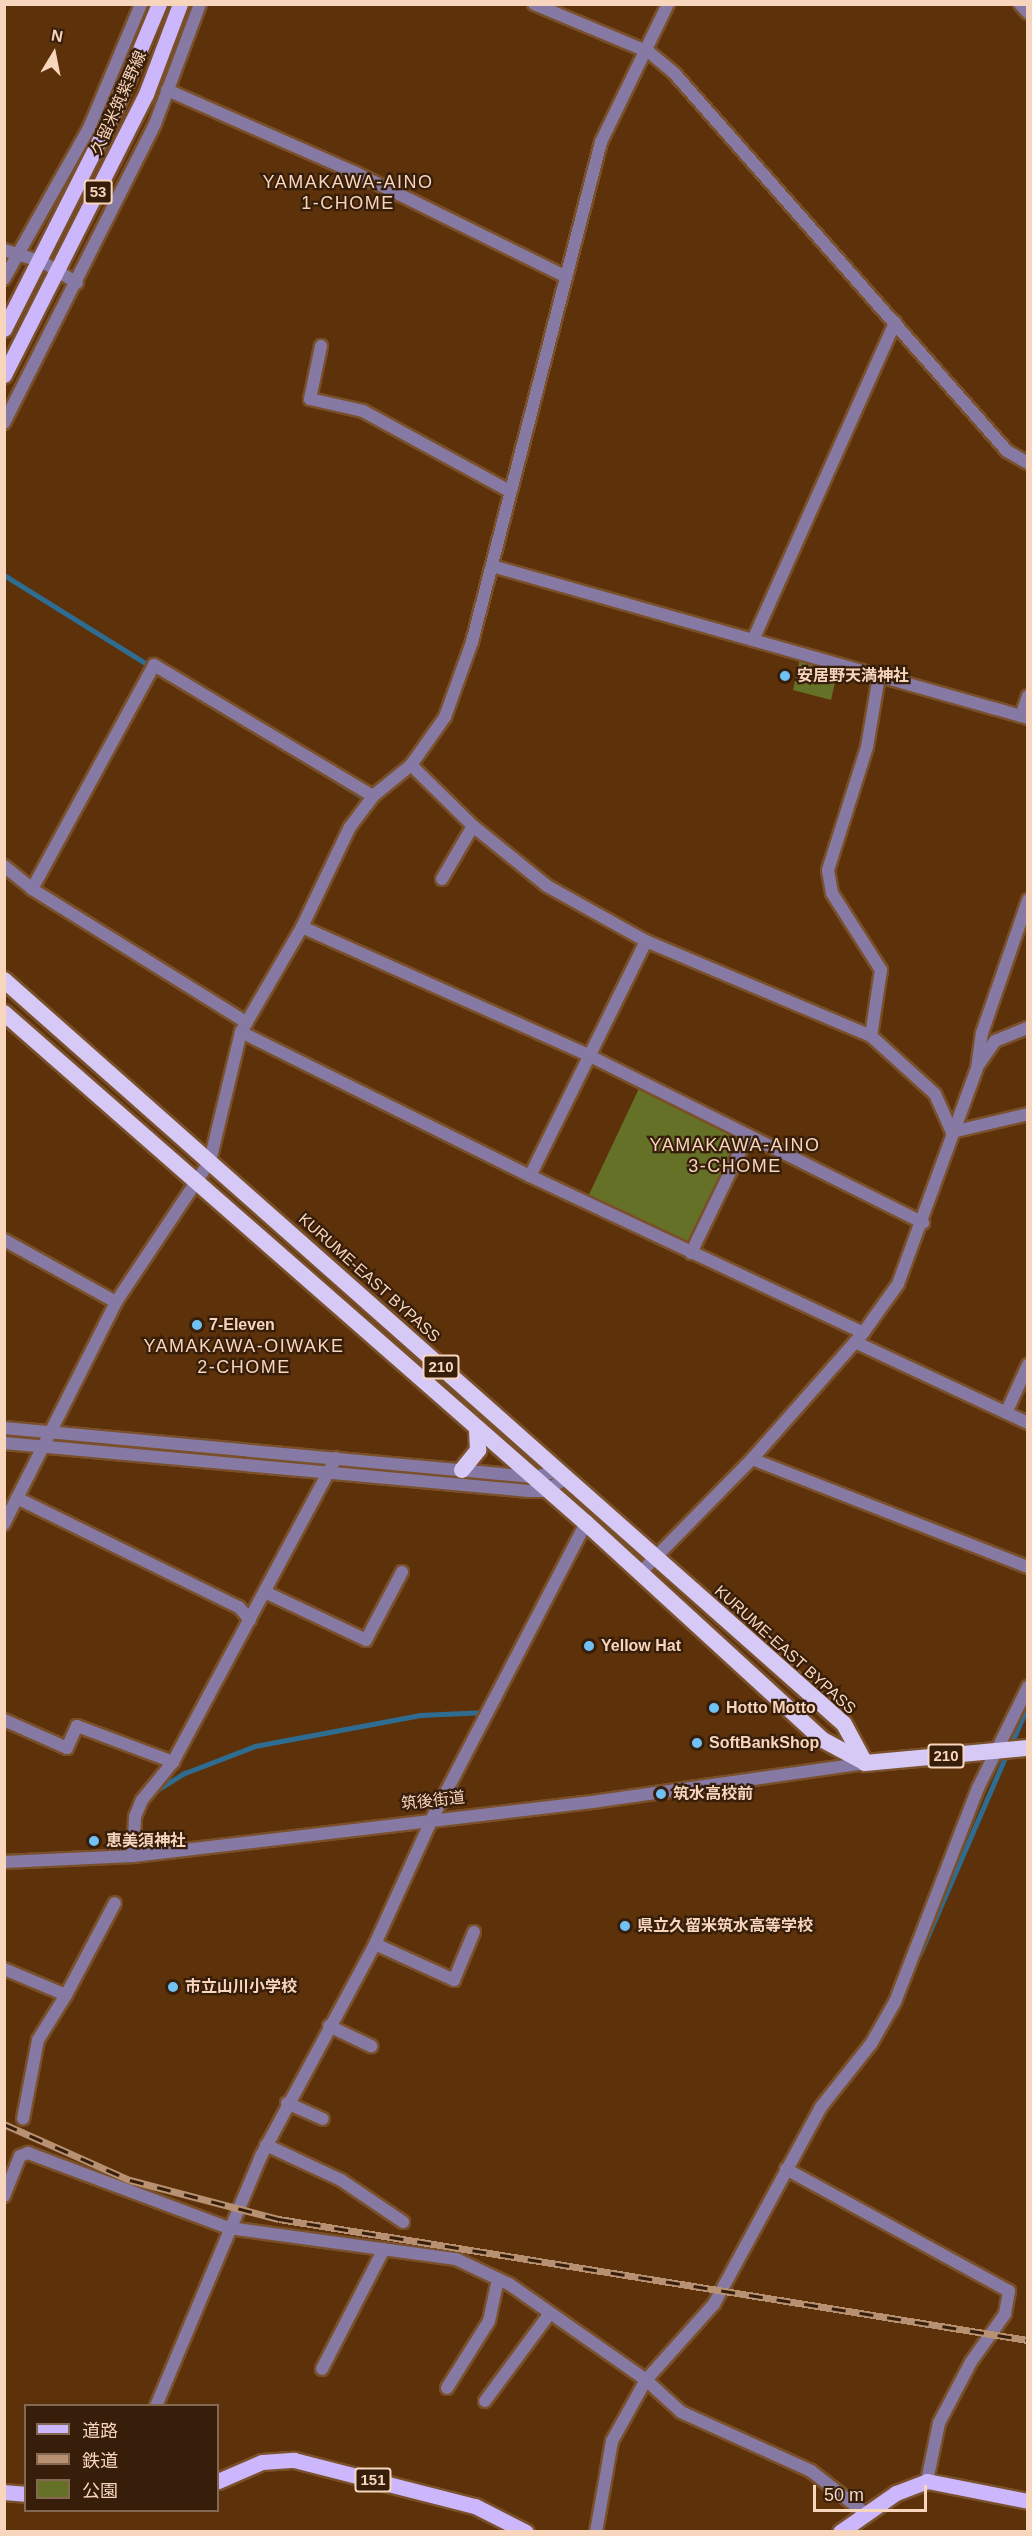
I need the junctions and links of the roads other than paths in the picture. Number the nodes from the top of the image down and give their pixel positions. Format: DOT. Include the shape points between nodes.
graph roads {
  1 [pos="141,4"];
  2 [pos="159,4"];
  3 [pos="180,4"];
  4 [pos="200,4"];
  5 [pos="534,4"];
  6 [pos="668,4"];
  7 [pos="1020,4"];
  8 [pos="1028,13"];
  9 [pos="649,52"];
  10 [pos="167,90"];
  11 [pos="4,250"];
  12 [pos="18,253"];
  13 [pos="41,261"];
  14 [pos="58,273"];
  15 [pos="566,277"];
  16 [pos="4,279"];
  17 [pos="77,283"];
  18 [pos="895,322"];
  19 [pos="4,329"];
  20 [pos="321,346"];
  21 [pos="4,375"];
  22 [pos="4,423"];
  23 [pos="1028,463"];
  24 [pos="509,491"];
  25 [pos="492,566"];
  26 [pos="753,640"];
  27 [pos="879,676"];
  28 [pos="1028,696"];
  29 [pos="1024,717"];
  30 [pos="411,765"];
  31 [pos="373,796"];
  32 [pos="472,826"];
  33 [pos="4,866"];
  34 [pos="442,879"];
  35 [pos="32,889"];
  36 [pos="1028,900"];
  37 [pos="302,927"];
  38 [pos="646,941"];
  39 [pos="4,980"];
  40 [pos="4,1013"];
  41 [pos="244,1027"];
  42 [pos="1028,1028"];
  43 [pos="871,1036"];
  44 [pos="588,1055"];
  45 [pos="976,1068"];
  46 [pos="1028,1114"];
  47 [pos="952,1132"];
  48 [pos="747,1135"];
  49 [pos="210,1161"];
  50 [pos="530,1176"];
  51 [pos="197,1182"];
  52 [pos="923,1223"];
  53 [pos="4,1240"];
  54 [pos="691,1253"];
  55 [pos="116,1302"];
  56 [pos="859,1338"];
  57 [pos="1028,1365"];
  58 [pos="1007,1411"];
  59 [pos="1028,1423"];
  60 [pos="4,1428"];
  61 [pos="477,1428"];
  62 [pos="50,1432"];
  63 [pos="4,1443"];
  64 [pos="44,1446"];
  65 [pos="336,1458"];
  66 [pos="752,1459"];
  67 [pos="462,1470"];
  68 [pos="328,1474"];
  69 [pos="563,1474"];
  70 [pos="533,1477"];
  71 [pos="545,1491"];
  72 [pos="17,1498"];
  73 [pos="586,1523"];
  74 [pos="4,1524"];
  75 [pos="653,1557"];
  76 [pos="1028,1567"];
  77 [pos="402,1572"];
  78 [pos="639,1573"];
  79 [pos="265,1592"];
  80 [pos="250,1620"];
  81 [pos="1028,1687"];
  82 [pos="4,1720"];
  83 [pos="1028,1748"];
  84 [pos="1000,1751"];
  85 [pos="172,1762"];
  86 [pos="865,1763"];
  87 [pos="433,1817"];
  88 [pos="133,1856"];
  89 [pos="4,1862"];
  90 [pos="115,1903"];
  91 [pos="474,1932"];
  92 [pos="375,1944"];
  93 [pos="4,1969"];
  94 [pos="66,1995"];
  95 [pos="329,2026"];
  96 [pos="371,2046"];
  97 [pos="287,2103"];
  98 [pos="23,2119"];
  99 [pos="323,2119"];
  100 [pos="266,2145"];
  101 [pos="786,2169"];
  102 [pos="4,2196"];
  103 [pos="403,2222"];
  104 [pos="229,2228"];
  105 [pos="384,2249"];
  106 [pos="498,2279"];
  107 [pos="550,2313"];
  108 [pos="322,2369"];
  109 [pos="646,2379"];
  110 [pos="447,2388"];
  111 [pos="485,2401"];
  112 [pos="157,2404"];
  113 [pos="219,2481"];
  114 [pos="927,2481"];
  115 [pos="4,2492"];
  116 [pos="24,2494"];
  117 [pos="1028,2501"];
  118 [pos="865,2513"];
  119 [pos="518,2531"];
  120 [pos="596,2532"];
  121 [pos="840,2532"];
  1 -- 12 [label="street" via="89,128"];
  2 -- 13 [label="main road, 久留米筑紫野線 / 53"];
  3 -- 14 [label="main road, 久留米筑紫野線 / 53" via="146,94"];
  4 -- 10 [label="street"];
  5 -- 9 [label="street"];
  6 -- 9 [label="street"];
  7 -- 8 [label="street"];
  9 -- 15 [label="street" via="601,142"];
  9 -- 18 [label="street" via="781,189"];
  10 -- 15 [label="street" via="354,172"];
  10 -- 17 [label="street"];
  11 -- 12 [label="street"];
  12 -- 13 [label="street"];
  12 -- 16 [label="street"];
  13 -- 14 [label="street"];
  13 -- 19 [label="main road, 久留米筑紫野線 / 53"];
  14 -- 17 [label="street"];
  14 -- 21 [label="main road, 久留米筑紫野線 / 53"];
  15 -- 24 [label="street"];
  17 -- 22 [label="street"];
  18 -- 23 [label="street" via="1007,451"];
  18 -- 26 [label="street"];
  20 -- 24 [label="street" via="310,399 363,411"];
  24 -- 25 [label="street"];
  25 -- 26 [label="street"];
  25 -- 30 [label="street" via="445,717"];
  26 -- 27 [label="street"];
  27 -- 29 [label="street"];
  27 -- 43 [label="street" via="867,747 828,870 832,893 881,970"];
  28 -- 29 [label="street"];
  30 -- 31 [label="street"];
  30 -- 32 [label="street"];
  31 -- 35 [label="street" via="154,665"];
  31 -- 37 [label="street" via="350,827"];
  32 -- 34 [label="street"];
  32 -- 38 [label="street" via="547,886"];
  33 -- 35 [label="street"];
  35 -- 41 [label="street"];
  36 -- 45 [label="street" via="982,1033"];
  37 -- 41 [label="street"];
  37 -- 44 [label="street"];
  38 -- 43 [label="street"];
  38 -- 44 [label="street"];
  39 -- 49 [label="highway, KURUME-EAST BYPASS / 210"];
  40 -- 51 [label="highway, 210"];
  41 -- 49 [label="street"];
  41 -- 50 [label="street"];
  42 -- 45 [label="street" via="995,1041"];
  43 -- 47 [label="street" via="935,1094"];
  44 -- 48 [label="street"];
  44 -- 50 [label="street"];
  45 -- 47 [label="street"];
  46 -- 47 [label="street"];
  47 -- 52 [label="street"];
  48 -- 52 [label="street"];
  48 -- 54 [label="street"];
  49 -- 51 [label="street"];
  49 -- 69 [label="highway, KURUME-EAST BYPASS / 210"];
  50 -- 54 [label="street"];
  51 -- 55 [label="street"];
  51 -- 61 [label="highway, 210"];
  52 -- 56 [label="street" via="898,1284"];
  53 -- 55 [label="street"];
  54 -- 56 [label="street"];
  55 -- 62 [label="street"];
  56 -- 58 [label="street"];
  56 -- 66 [label="street"];
  57 -- 58 [label="street"];
  58 -- 59 [label="street"];
  60 -- 62 [label="street"];
  61 -- 67 [label="highway" via="478,1450"];
  61 -- 70 [label="highway, 210"];
  62 -- 64 [label="street"];
  62 -- 65 [label="street"];
  63 -- 64 [label="street"];
  64 -- 68 [label="street"];
  64 -- 72 [label="street"];
  65 -- 67 [label="street"];
  65 -- 68 [label="street"];
  66 -- 75 [label="street"];
  66 -- 76 [label="street"];
  67 -- 70 [label="street"];
  68 -- 71 [label="street"];
  68 -- 79 [label="street"];
  69 -- 70 [label="street"];
  69 -- 71 [label="street"];
  69 -- 75 [label="highway, KURUME-EAST BYPASS / 210"];
  70 -- 71 [label="highway, 210"];
  71 -- 73 [label="highway, 210"];
  72 -- 74 [label="street"];
  72 -- 80 [label="street" via="239,1607"];
  73 -- 78 [label="highway, 210"];
  73 -- 87 [label="street"];
  75 -- 78 [label="street"];
  75 -- 86 [label="highway, KURUME-EAST BYPASS / 210" via="844,1724"];
  77 -- 79 [label="street" via="366,1640"];
  78 -- 86 [label="highway, 210" via="823,1740"];
  79 -- 80 [label="street"];
  80 -- 85 [label="street"];
  81 -- 84 [label="street"];
  82 -- 85 [label="street" via="67,1748 77,1726"];
  83 -- 84 [label="highway, 210"];
  84 -- 86 [label="highway, 210"];
  84 -- 101 [label="street" via="978,1788 895,2002"];
  85 -- 88 [label="street" via="142,1800 135,1817"];
  86 -- 87 [label="street, 筑後街道" via="599,1801"];
  87 -- 88 [label="street, 筑後街道"];
  87 -- 92 [label="street"];
  88 -- 89 [label="street, 筑後街道"];
  90 -- 94 [label="street"];
  91 -- 92 [label="street" via="454,1980"];
  92 -- 95 [label="street"];
  93 -- 94 [label="street"];
  94 -- 98 [label="street" via="39,2040"];
  95 -- 96 [label="street"];
  95 -- 97 [label="street"];
  97 -- 99 [label="street"];
  97 -- 100 [label="street"];
  100 -- 103 [label="street" via="341,2180"];
  100 -- 104 [label="street"];
  101 -- 109 [label="street" via="714,2304"];
  101 -- 114 [label="street" via="1009,2291 1005,2314 971,2362 939,2423"];
  102 -- 104 [label="street" via="20,2156 28,2152"];
  104 -- 105 [label="street"];
  104 -- 112 [label="street"];
  105 -- 106 [label="street" via="456,2259"];
  105 -- 108 [label="street"];
  106 -- 107 [label="street"];
  106 -- 110 [label="street" via="489,2321"];
  107 -- 109 [label="street"];
  107 -- 111 [label="street"];
  109 -- 118 [label="street" via="681,2412 811,2471"];
  109 -- 120 [label="street" via="612,2441"];
  113 -- 119 [label="main road, 151" via="262,2462 294,2460 475,2506"];
  114 -- 117 [label="main road"];
  114 -- 118 [label="main road"];
  115 -- 116 [label="main road"];
  118 -- 121 [label="main road"];
}
